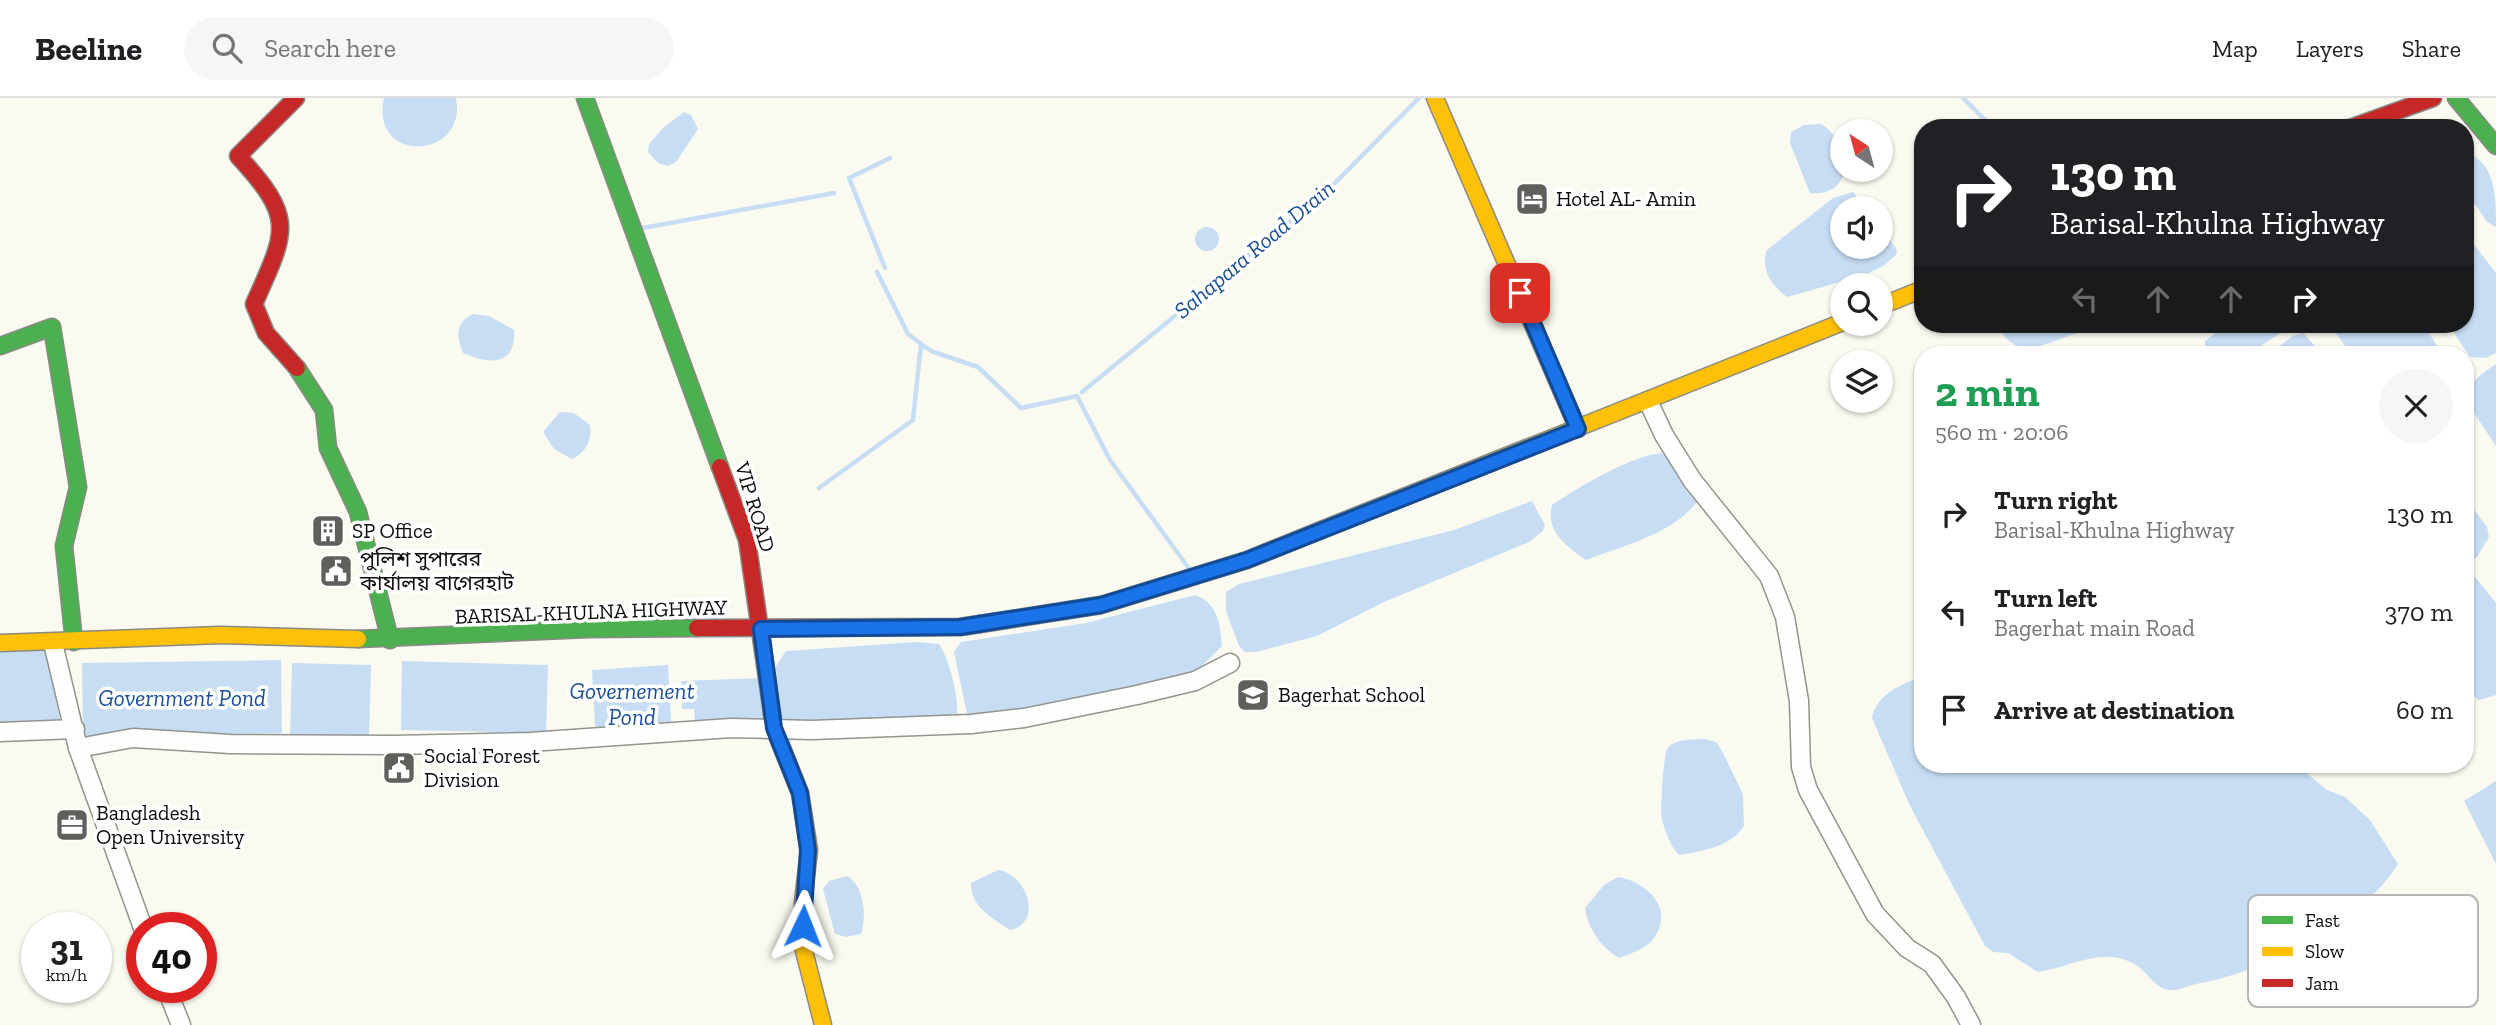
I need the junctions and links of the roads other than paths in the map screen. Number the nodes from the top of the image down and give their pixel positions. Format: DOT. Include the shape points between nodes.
graph roads {
  1 [pos="296,98"];
  2 [pos="586,98"];
  3 [pos="1435,98"];
  4 [pos="2433,98"];
  5 [pos="2455,98"];
  6 [pos="2375,119"];
  7 [pos="2473,119"];
  8 [pos="2474,120"];
  9 [pos="2496,146"];
  10 [pos="1914,293"];
  11 [pos="1893,301"];
  12 [pos="1830,327"];
  13 [pos="0,346"];
  14 [pos="1648,401"];
  15 [pos="1578,429"];
  16 [pos="761,629"];
  17 [pos="390,640"];
  18 [pos="74,642"];
  19 [pos="0,643"];
  20 [pos="53,643"];
  21 [pos="1230,663"];
  22 [pos="774,728"];
  23 [pos="75,729"];
  24 [pos="0,732"];
  25 [pos="78,748"];
  26 [pos="137,912"];
  27 [pos="172,1003"];
  28 [pos="181,1025"];
  29 [pos="823,1025"];
  30 [pos="1971,1025"];
  1 -- 17 [label="main road" via="238,156 274,199 284,221 281,242 254,304 266,333 296,366 324,410 328,448 358,512"];
  2 -- 16 [label="main road, VIP ROAD" via="747,540"];
  3 -- 15 [label="main road"];
  4 -- 6 [label="main road"];
  5 -- 7 [label="main road"];
  8 -- 9 [label="main road"];
  10 -- 11 [label="main road"];
  12 -- 14 [label="main road, BARISAL-KHULNA HIGHWAY"];
  13 -- 18 [label="main road" via="52,327 78,487 64,546"];
  14 -- 15 [label="main road, BARISAL-KHULNA HIGHWAY"];
  14 -- 30 [label="street" via="1692,480 1769,576 1785,617 1800,701 1801,767 1808,790 1875,914 1907,948 1932,964"];
  15 -- 16 [label="main road, BARISAL-KHULNA HIGHWAY" via="1247,560 1101,605 960,627"];
  16 -- 17 [label="main road, BARISAL-KHULNA HIGHWAY" via="588,629"];
  16 -- 22 [label="main road, VIP ROAD"];
  17 -- 18 [label="main road, BARISAL-KHULNA HIGHWAY" via="221,635"];
  18 -- 20 [label="main road, BARISAL-KHULNA HIGHWAY"];
  19 -- 20 [label="main road, BARISAL-KHULNA HIGHWAY"];
  20 -- 23 [label="street"];
  21 -- 22 [label="street" via="1195,681 1024,718 916,727"];
  22 -- 25 [label="street" via="393,745 133,738"];
  22 -- 29 [label="main road, VIP ROAD" via="802,804 808,850 803,947"];
  23 -- 24 [label="street"];
  23 -- 25 [label="street"];
  25 -- 26 [label="street"];
  27 -- 28 [label="street"];
}
